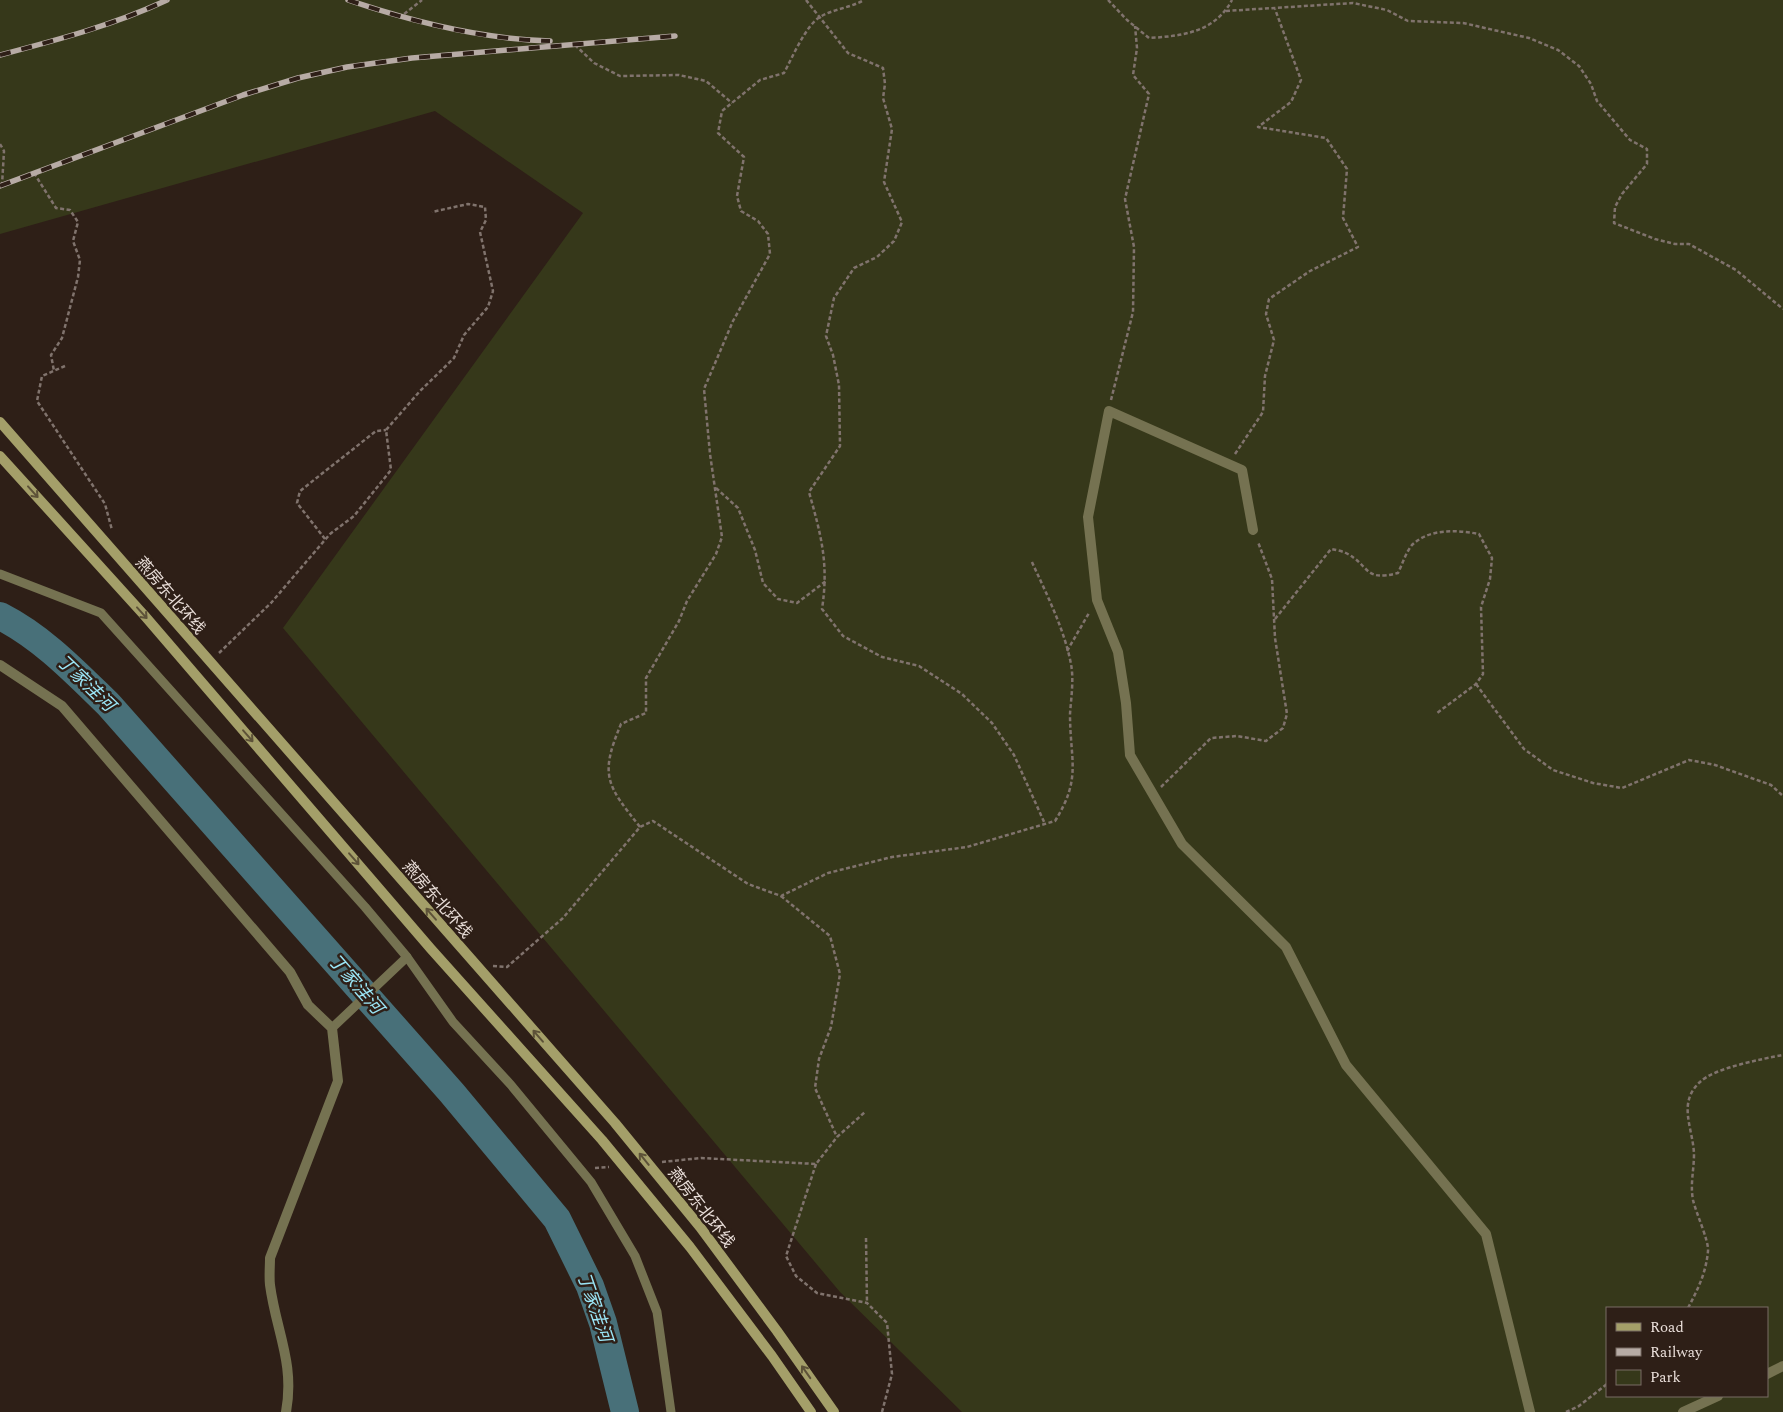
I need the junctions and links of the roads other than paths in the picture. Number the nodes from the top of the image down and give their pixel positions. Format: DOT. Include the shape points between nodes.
graph roads {
  1 [pos="0,422"];
  2 [pos="0,456"];
  3 [pos="1253,530"];
  4 [pos="0,574"];
  5 [pos="0,665"];
  6 [pos="407,957"];
  7 [pos="332,1028"];
  8 [pos="1783,1366"];
  9 [pos="1768,1374"];
  10 [pos="1716,1397"];
  11 [pos="286,1412"];
  12 [pos="671,1412"];
  13 [pos="810,1412"];
  14 [pos="834,1412"];
  15 [pos="1530,1412"];
  16 [pos="1683,1412"];
  14 -- 1 [label="main road, 燕房东北环线, one-way" via="700,1227 615,1123"];
  2 -- 13 [label="main road, 燕房东北环线, one-way" via="144,615 431,949 602,1140 690,1246"];
  3 -- 15 [label="street" via="1242,470 1109,411 1088,517 1097,600 1118,652 1130,755 1182,844 1286,947 1346,1065 1486,1234"];
  4 -- 6 [label="lane" via="101,613"];
  5 -- 7 [label="street" via="62,706 290,972 308,1005"];
  6 -- 7 [label="lane"];
  6 -- 12 [label="lane" via="453,1022 511,1085 581,1170 635,1256 657,1312"];
  7 -- 11 [label="street" via="338,1081 270,1258 270,1285 288,1365"];
  8 -- 9 [label="street"];
  10 -- 16 [label="street"];
}
